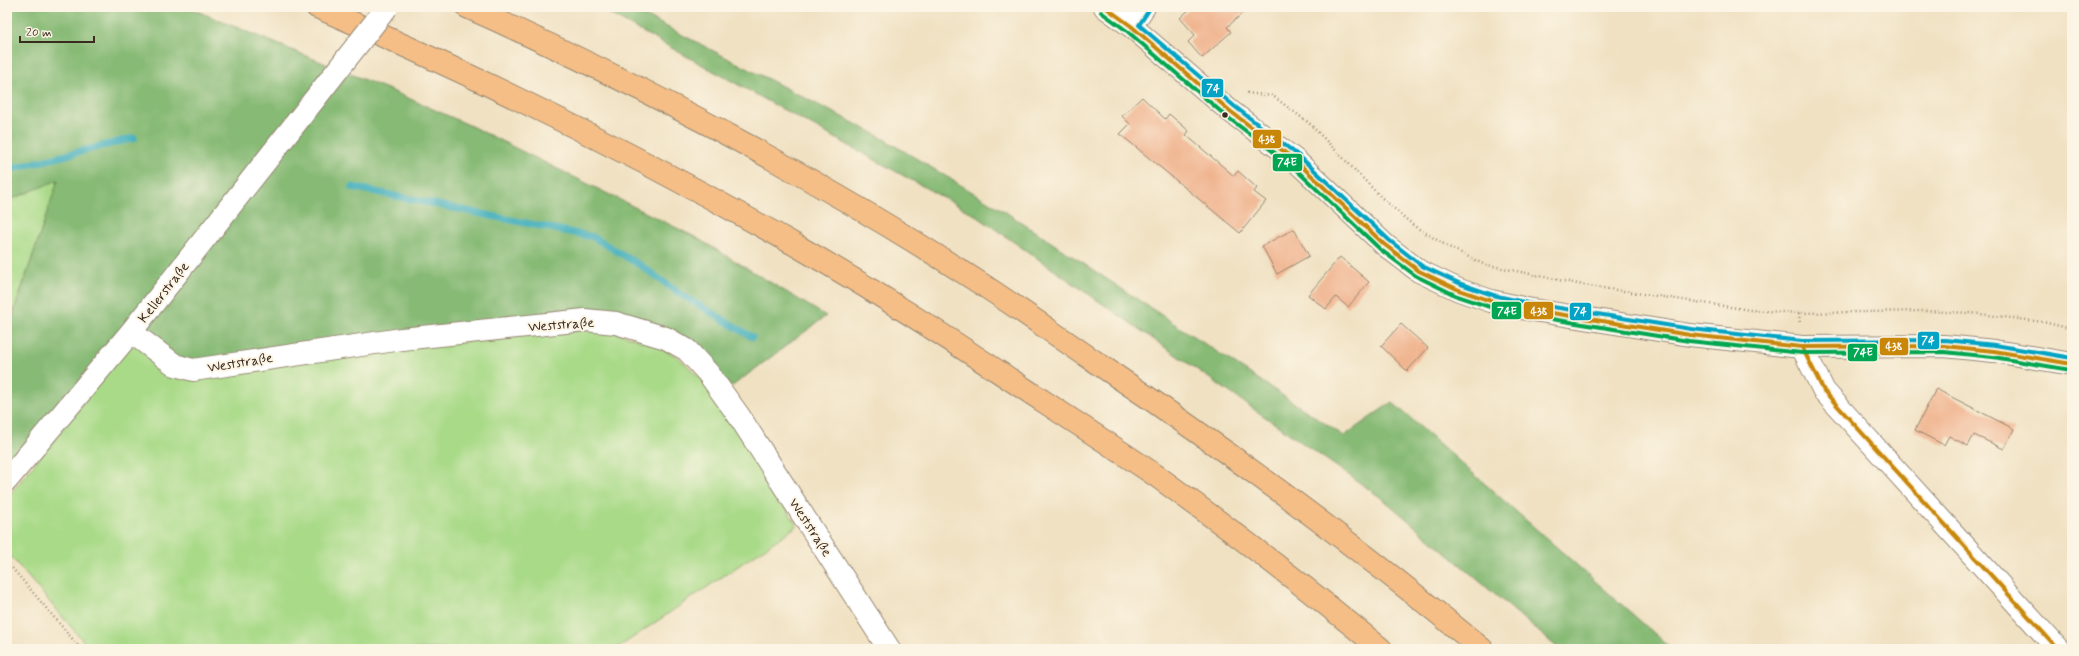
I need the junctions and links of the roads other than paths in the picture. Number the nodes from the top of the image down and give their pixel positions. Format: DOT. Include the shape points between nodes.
graph roads {
  1 [pos="317,7"];
  2 [pos="387,7"];
  3 [pos="467,7"];
  4 [pos="1105,7"];
  5 [pos="1144,7"];
  6 [pos="1131,26"];
  7 [pos="131,332"];
  8 [pos="1802,347"];
  9 [pos="2072,364"];
  10 [pos="7,480"];
  11 [pos="889,649"];
  12 [pos="1381,649"];
  13 [pos="1482,649"];
  14 [pos="2058,649"];
  1 -- 12 [label="highway" via="398,42 537,109 679,181 806,251 938,332 1156,477"];
  2 -- 7 [label="street, Kellerstraße, bridge"];
  3 -- 13 [label="highway" via="548,43 708,125 854,206 983,285 1164,408 1324,524"];
  4 -- 6 [label="street"];
  5 -- 6 [label="street"];
  6 -- 8 [label="street" via="1225,106 1295,160 1385,245 1419,271 1459,290 1491,301 1612,324"];
  7 -- 10 [label="street, Kellerstraße"];
  7 -- 11 [label="street, Weststraße" via="175,365 193,370 402,339 585,320 616,323 666,338 687,350 708,373 739,416"];
  8 -- 9 [label="street" via="1944,346 1994,351"];
  8 -- 14 [label="street" via="1824,391"];
}
